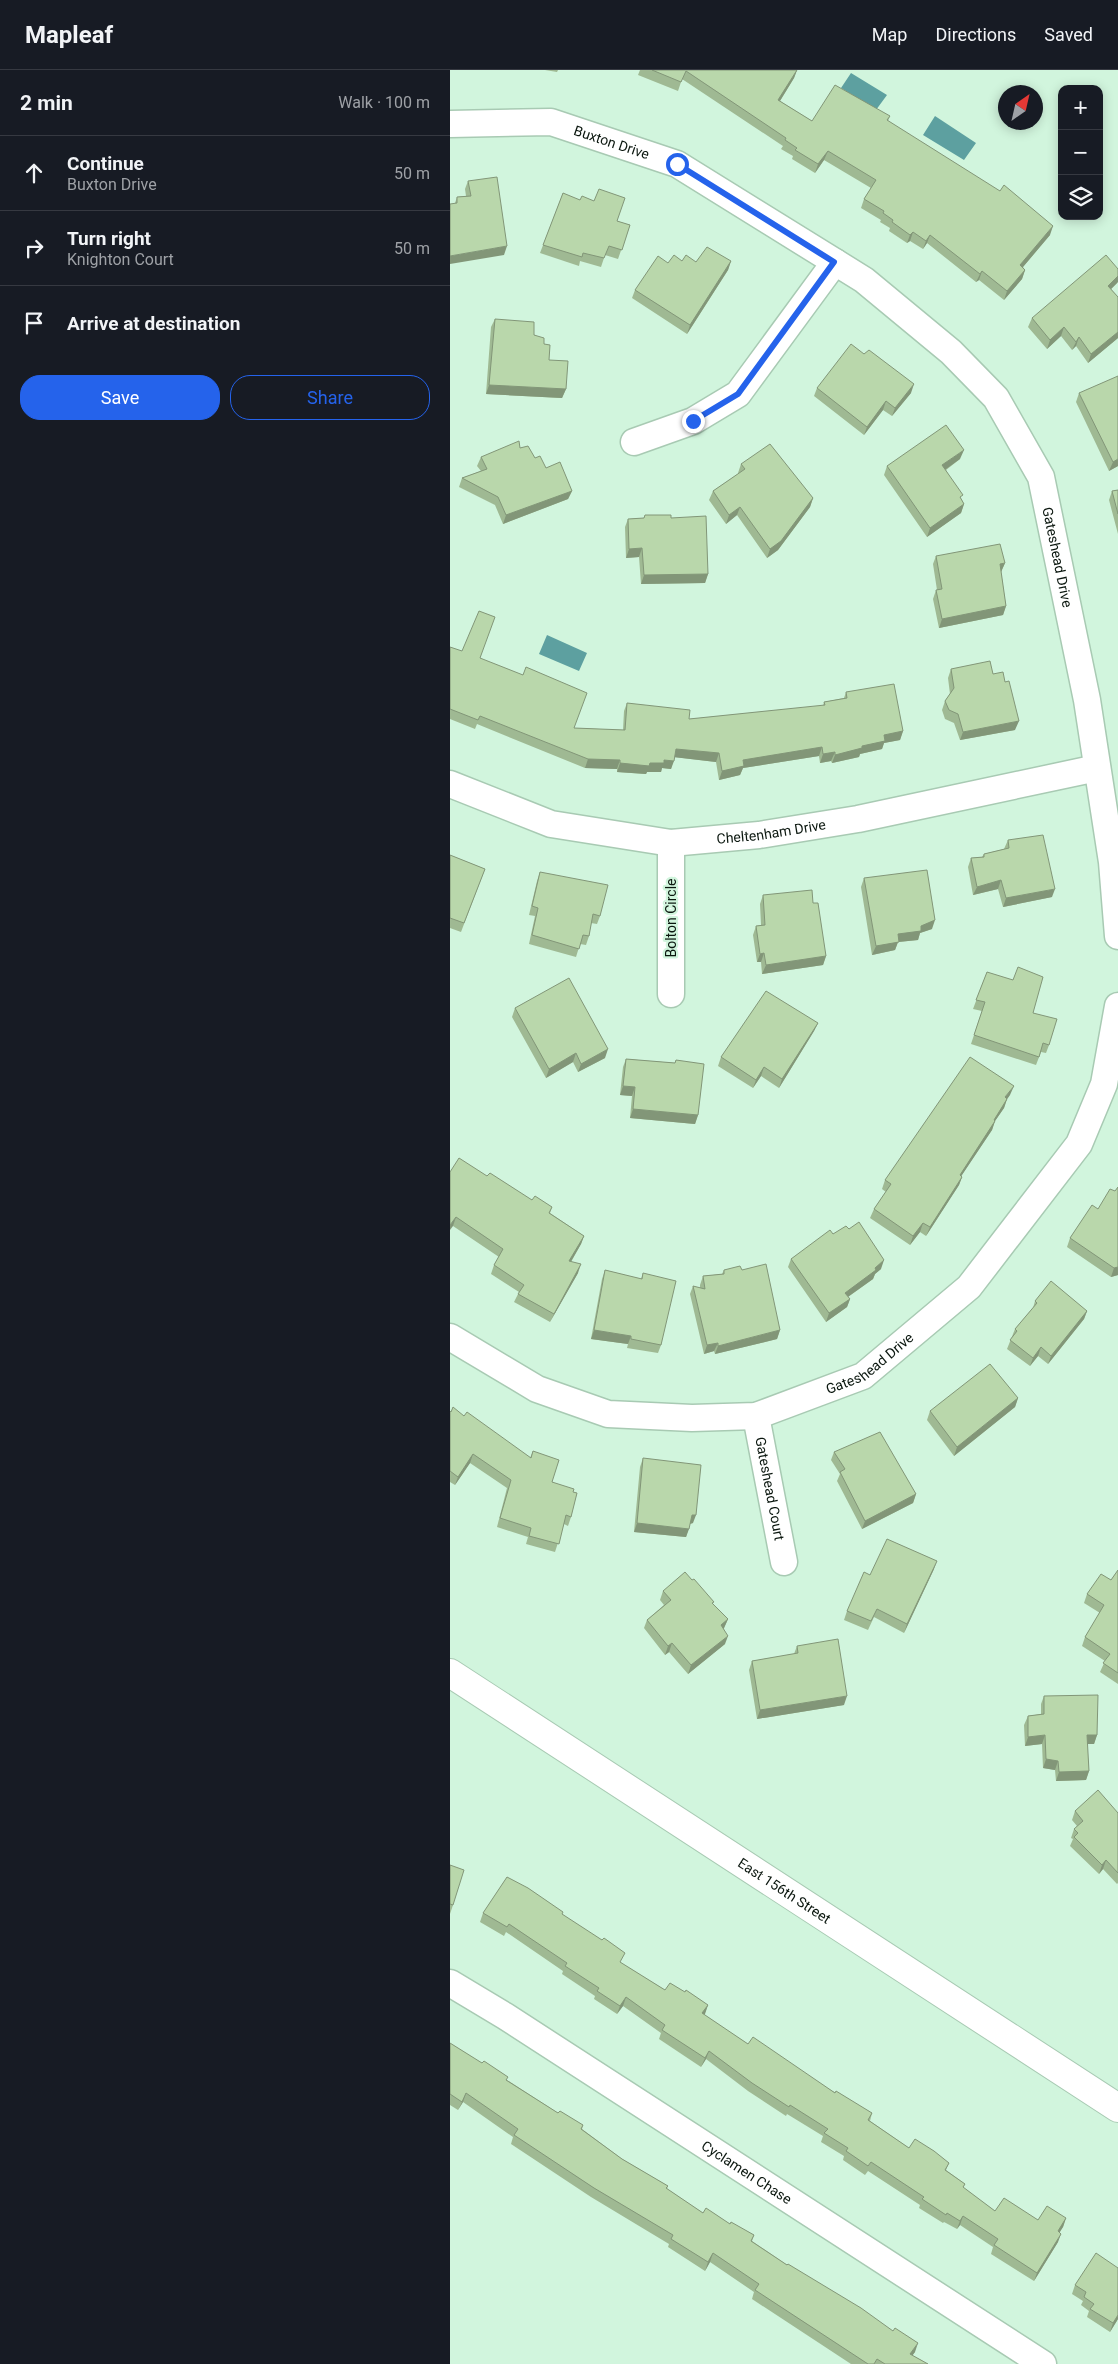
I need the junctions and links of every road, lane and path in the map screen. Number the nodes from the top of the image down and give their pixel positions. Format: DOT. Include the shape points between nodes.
graph roads {
  1 [pos="450,124"];
  2 [pos="834,262"];
  3 [pos="634,442"];
  4 [pos="1097,768"];
  5 [pos="450,784"];
  6 [pos="671,843"];
  7 [pos="1118,936"];
  8 [pos="671,994"];
  9 [pos="1118,1011"];
  10 [pos="450,1336"];
  11 [pos="756,1416"];
  12 [pos="784,1562"];
  13 [pos="450,1673"];
  14 [pos="450,1983"];
  15 [pos="1118,2108"];
  16 [pos="1043,2364"];
  1 -- 2 [label="street, Buxton Drive" via="551,122 677,164"];
  2 -- 3 [label="street" via="738,394 693,421"];
  2 -- 4 [label="street, Gateshead Drive" via="864,280 951,352 996,398 1041,477"];
  4 -- 6 [label="street, Cheltenham Drive" via="858,819 760,835"];
  4 -- 7 [label="street, Gateshead Drive" via="1112,862"];
  5 -- 6 [label="street, Cheltenham Drive" via="551,824"];
  6 -- 8 [label="street, Bolton Circle"];
  9 -- 11 [label="street, Gateshead Drive" via="1104,1084 1079,1144 969,1287 864,1376"];
  10 -- 11 [label="street, Gateshead Drive" via="537,1389 608,1414 692,1418"];
  11 -- 12 [label="street, Gateshead Court"];
  13 -- 15 [label="street, East 156th Street"];
  14 -- 16 [label="street, Cyclamen Chase"];
}
